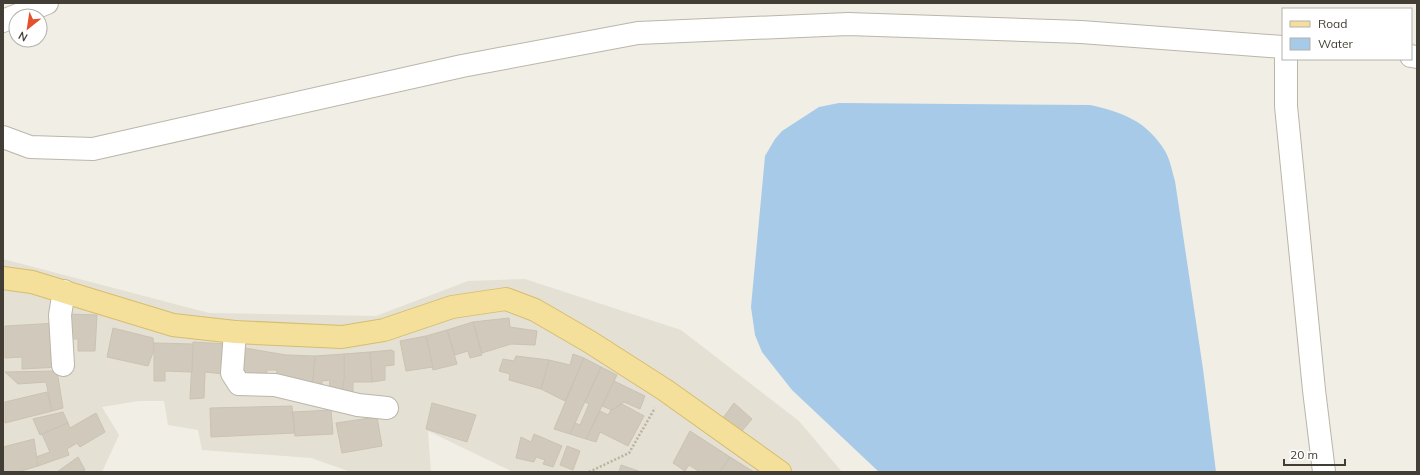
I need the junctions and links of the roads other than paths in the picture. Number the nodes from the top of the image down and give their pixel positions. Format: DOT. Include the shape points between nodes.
graph roads {
  1 [pos="47,3"];
  2 [pos="3,21"];
  3 [pos="1282,47"];
  4 [pos="1286,60"];
  5 [pos="3,137"];
  6 [pos="3,278"];
  7 [pos="3,286"];
  8 [pos="64,291"];
  9 [pos="235,332"];
  10 [pos="63,365"];
  11 [pos="387,408"];
  12 [pos="780,472"];
  13 [pos="1324,472"];
  1 -- 2 [label="street"];
  3 -- 5 [label="street" via="1081,32 848,24 638,33 462,66 93,149 30,147"];
  4 -- 13 [label="street" via="1286,106"];
  6 -- 7 [label="street"];
  6 -- 8 [label="main road" via="32,282"];
  8 -- 9 [label="main road" via="173,325"];
  8 -- 10 [label="street" via="60,315"];
  9 -- 11 [label="street" via="232,373 239,384 275,385 358,405"];
  9 -- 12 [label="main road" via="342,338 384,330 452,307 506,299 535,310 590,342 665,390"];
}
